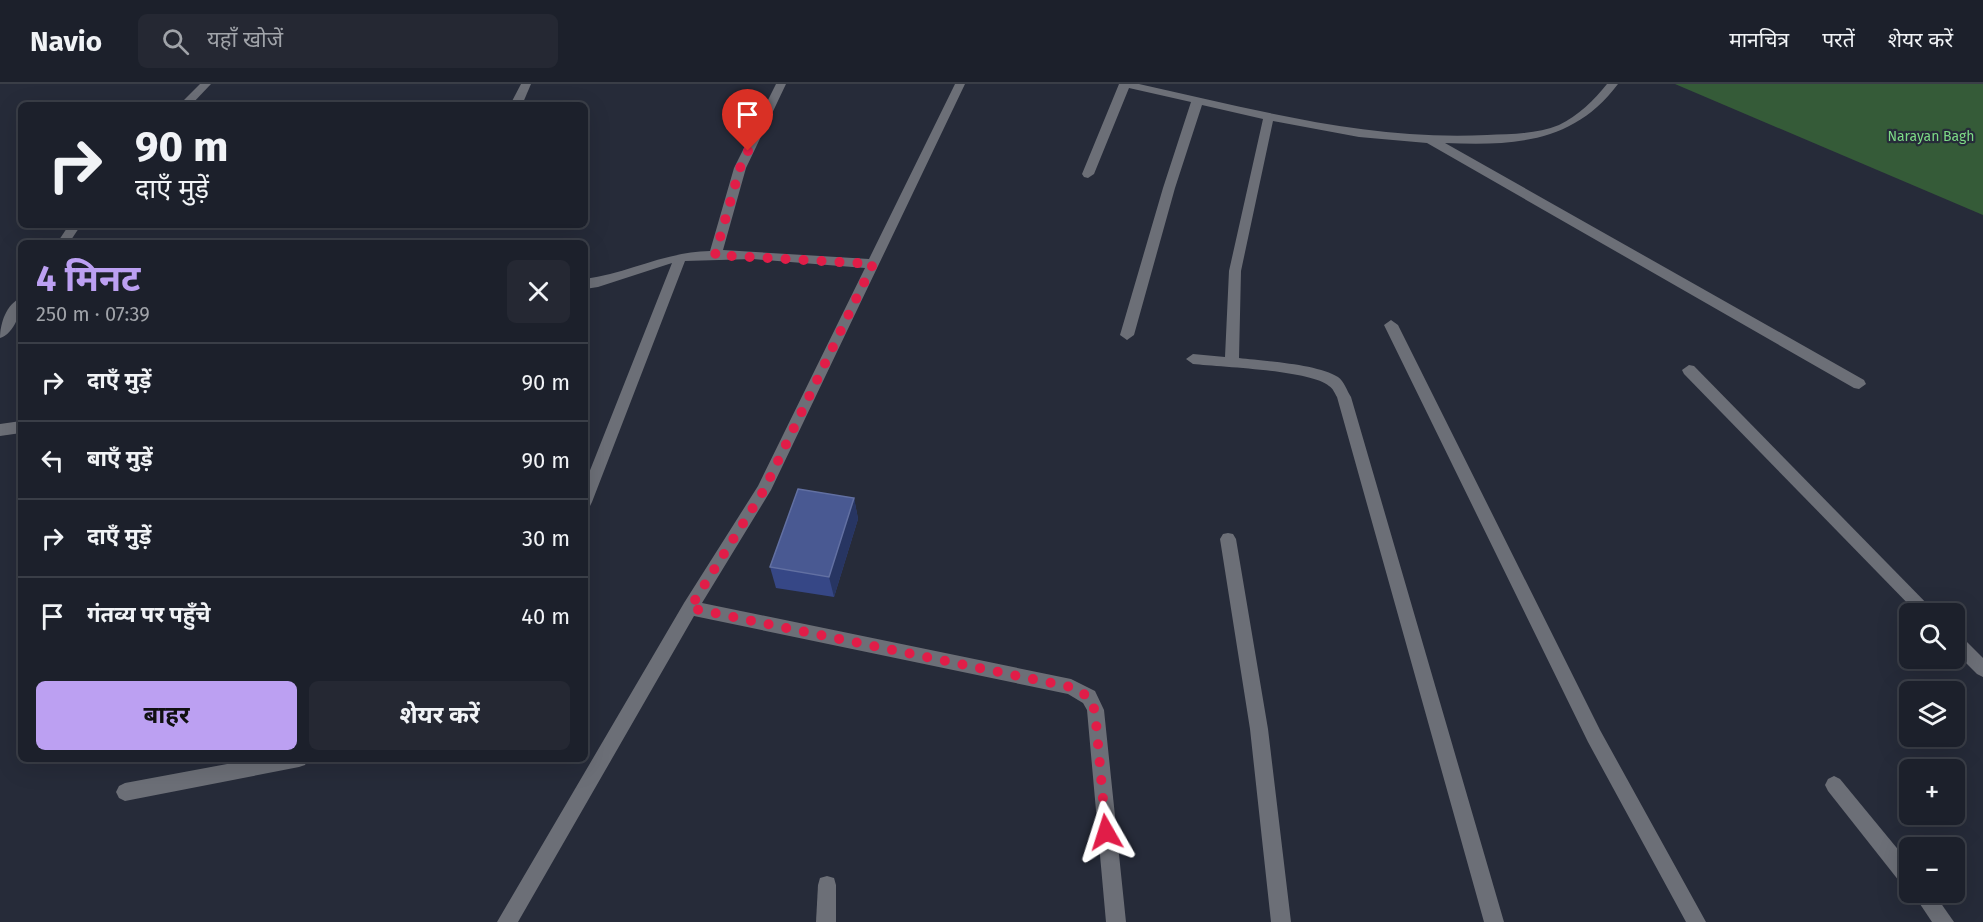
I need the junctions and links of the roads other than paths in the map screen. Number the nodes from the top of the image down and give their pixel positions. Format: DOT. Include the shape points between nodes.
graph roads {
  1 [pos="206,84"];
  2 [pos="526,84"];
  3 [pos="781,84"];
  4 [pos="960,84"];
  5 [pos="1125,84"];
  6 [pos="1613,84"];
  7 [pos="1198,99"];
  8 [pos="188,102"];
  9 [pos="517,102"];
  10 [pos="1269,115"];
  11 [pos="1432,141"];
  12 [pos="1088,174"];
  13 [pos="715,255"];
  14 [pos="680,258"];
  15 [pos="873,264"];
  16 [pos="588,284"];
  17 [pos="18,307"];
  18 [pos="1391,325"];
  19 [pos="0,333"];
  20 [pos="1127,335"];
  21 [pos="1193,359"];
  22 [pos="1232,363"];
  23 [pos="1689,370"];
  24 [pos="1859,384"];
  25 [pos="18,427"];
  26 [pos="0,430"];
  27 [pos="588,494"];
  28 [pos="1228,539"];
  29 [pos="1918,603"];
  30 [pos="690,608"];
  31 [pos="1965,651"];
  32 [pos="1983,669"];
  33 [pos="282,762"];
  34 [pos="1834,785"];
  35 [pos="125,792"];
  36 [pos="1899,865"];
  37 [pos="827,885"];
  38 [pos="1929,903"];
  39 [pos="507,922"];
  40 [pos="826,922"];
  41 [pos="1116,922"];
  42 [pos="1281,922"];
  43 [pos="1494,922"];
  44 [pos="1696,922"];
  45 [pos="1944,922"];
  1 -- 8 [label="street"];
  2 -- 9 [label="street"];
  3 -- 13 [label="street" via="740,168"];
  4 -- 15 [label="street"];
  5 -- 7 [label="street"];
  5 -- 12 [label="street"];
  6 -- 11 [label="street" via="1587,111 1553,131 1485,140"];
  7 -- 10 [label="street"];
  7 -- 20 [label="street"];
  10 -- 11 [label="street" via="1348,132"];
  10 -- 22 [label="street" via="1235,272"];
  11 -- 24 [label="street"];
  13 -- 14 [label="street"];
  13 -- 15 [label="street"];
  14 -- 16 [label="street"];
  14 -- 27 [label="street"];
  15 -- 30 [label="street" via="764,490"];
  17 -- 19 [label="street"];
  18 -- 44 [label="street" via="1593,736"];
  21 -- 22 [label="street"];
  22 -- 43 [label="street" via="1319,375 1334,381 1344,397"];
  23 -- 29 [label="street"];
  25 -- 26 [label="street"];
  28 -- 42 [label="street" via="1259,729"];
  30 -- 39 [label="street"];
  30 -- 41 [label="street" via="1071,687 1089,697 1095,711"];
  31 -- 32 [label="street"];
  33 -- 35 [label="street"];
  34 -- 36 [label="street"];
  37 -- 40 [label="street"];
  38 -- 45 [label="street"];
}
